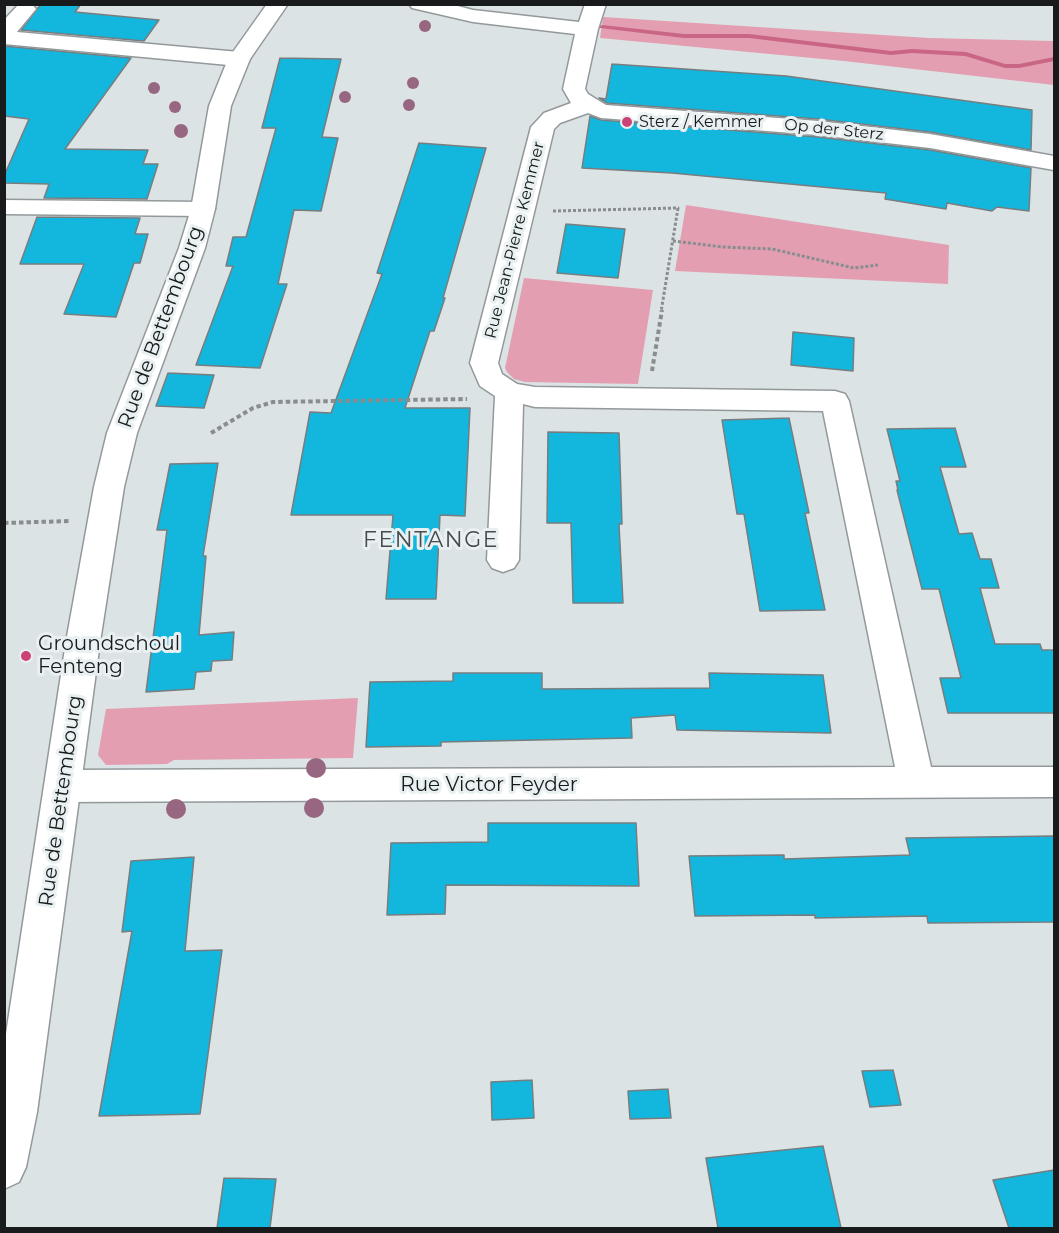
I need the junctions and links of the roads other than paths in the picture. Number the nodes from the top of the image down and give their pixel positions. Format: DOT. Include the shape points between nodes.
graph roads {
  1 [pos="278,4"];
  2 [pos="419,4"];
  3 [pos="596,4"];
  4 [pos="25,9"];
  5 [pos="587,29"];
  6 [pos="4,36"];
  7 [pos="239,59"];
  8 [pos="588,105"];
  9 [pos="1054,164"];
  10 [pos="4,207"];
  11 [pos="203,209"];
  12 [pos="509,392"];
  13 [pos="503,560"];
  14 [pos="1054,782"];
  15 [pos="916,783"];
  16 [pos="63,786"];
  17 [pos="17,1024"];
  18 [pos="4,1167"];
  1 -- 7 [label="street, Rue de Bettembourg"];
  2 -- 5 [label="street" via="473,16"];
  3 -- 5 [label="street"];
  4 -- 6 [label="street"];
  5 -- 8 [label="street" via="574,89"];
  6 -- 7 [label="street"];
  7 -- 11 [label="street, Rue de Bettembourg" via="220,106"];
  8 -- 9 [label="street, Op der Sterz" via="619,114 806,127 919,140"];
  8 -- 12 [label="street, Rue Jean-Pierre Kemmer" via="552,118 543,127 484,363 490,379"];
  10 -- 11 [label="street"];
  11 -- 16 [label="street, Rue de Bettembourg" via="122,433 83,642"];
  12 -- 13 [label="street"];
  12 -- 15 [label="street" via="536,397 835,401"];
  14 -- 15 [label="street, Rue Victor Feyder"];
  15 -- 16 [label="street, Rue Victor Feyder"];
  16 -- 17 [label="street, Rue de Bettembourg"];
  17 -- 18 [label="street, Rue de Bettembourg" via="16,1112"];
}
